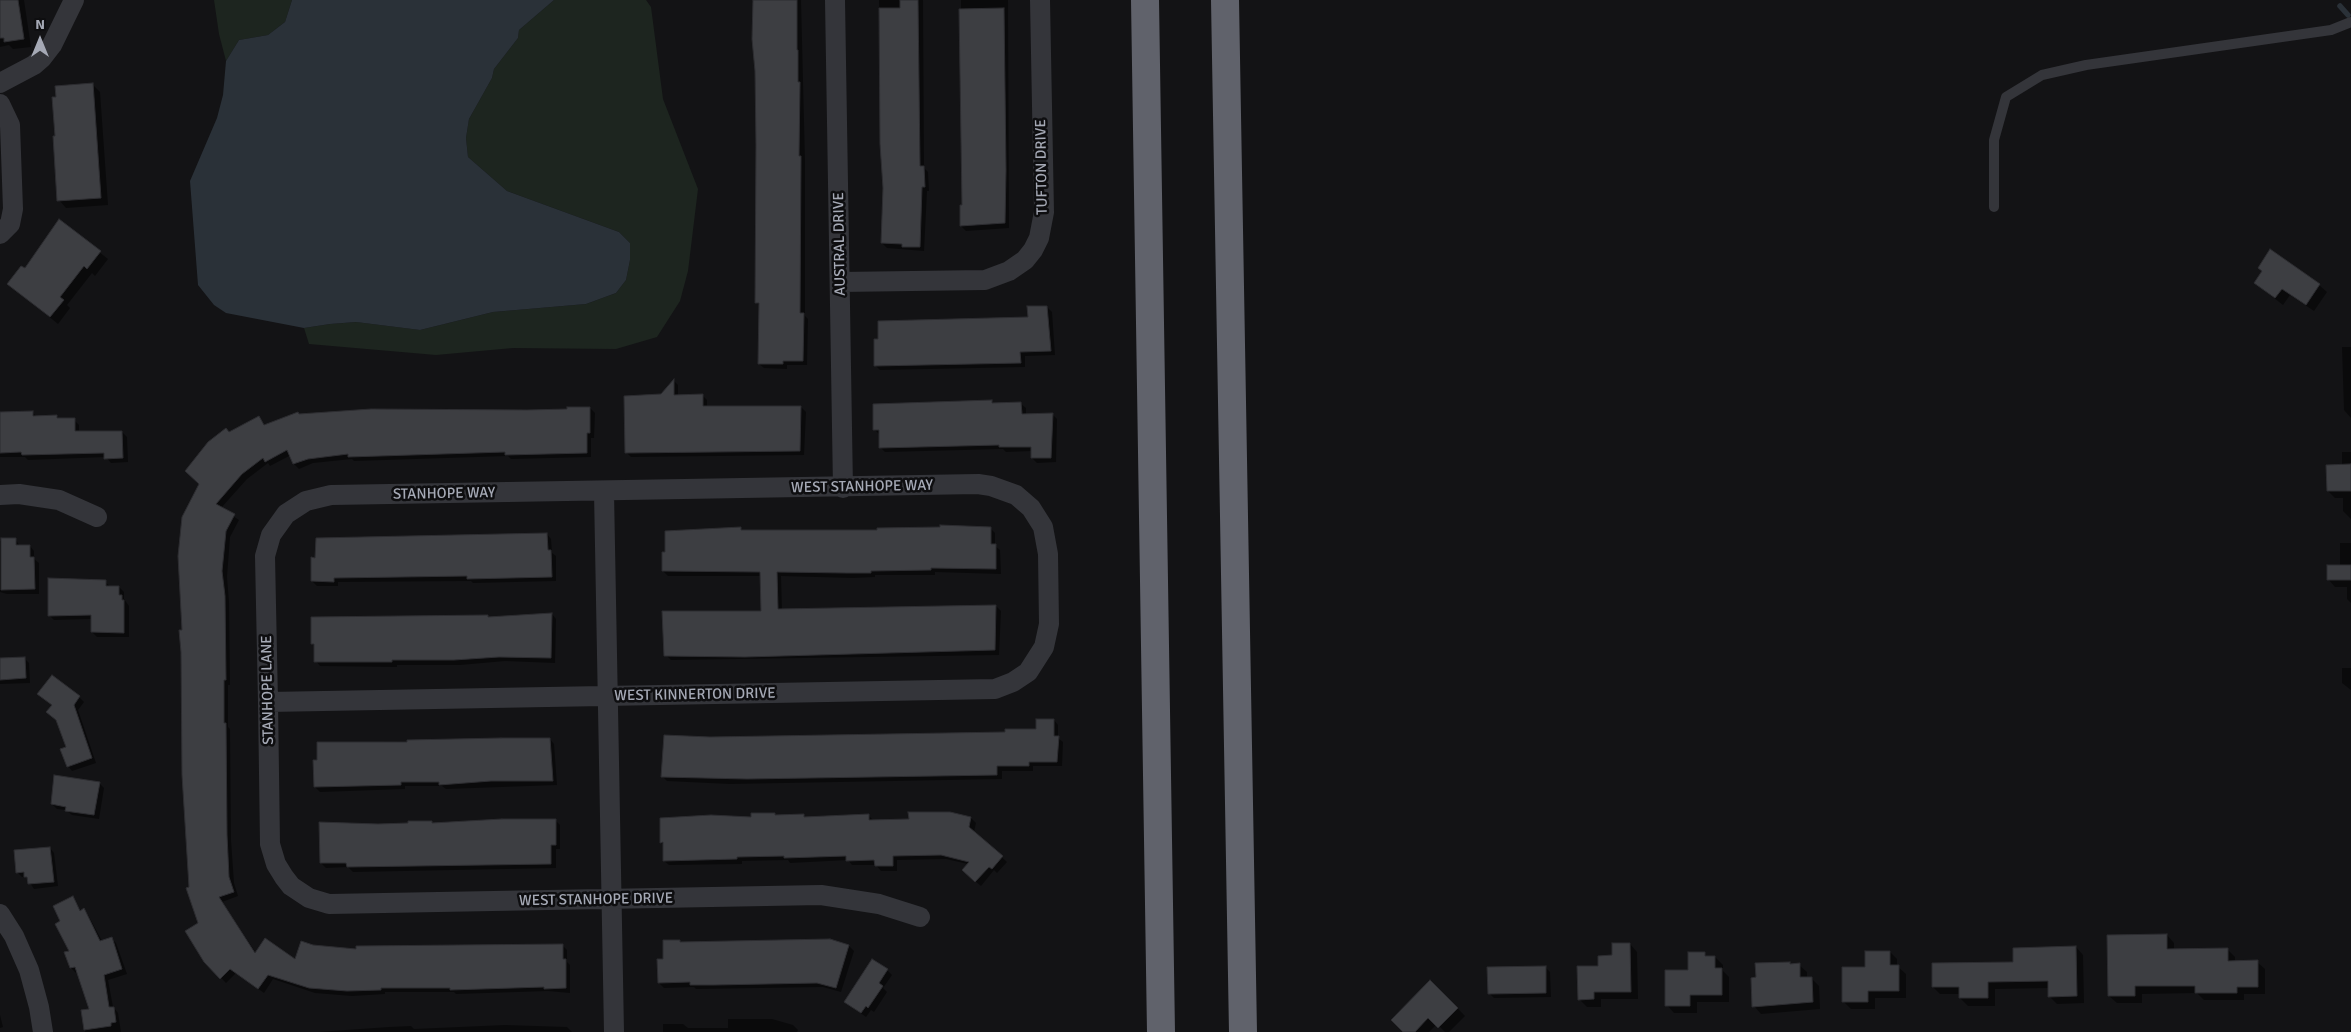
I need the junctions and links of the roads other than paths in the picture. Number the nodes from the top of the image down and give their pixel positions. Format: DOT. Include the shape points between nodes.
graph roads {
  1 [pos="74,0"];
  2 [pos="835,0"];
  3 [pos="1040,0"];
  4 [pos="1145,0"];
  5 [pos="1225,0"];
  6 [pos="2351,22"];
  7 [pos="0,83"];
  8 [pos="0,104"];
  9 [pos="1994,207"];
  10 [pos="0,234"];
  11 [pos="840,282"];
  12 [pos="843,488"];
  13 [pos="604,492"];
  14 [pos="0,494"];
  15 [pos="288,512"];
  16 [pos="97,517"];
  17 [pos="1048,587"];
  18 [pos="608,696"];
  19 [pos="268,702"];
  20 [pos="280,872"];
  21 [pos="611,900"];
  22 [pos="0,914"];
  23 [pos="920,918"];
  24 [pos="43,1032"];
  25 [pos="614,1032"];
  26 [pos="1162,1032"];
  27 [pos="1243,1032"];
  1 -- 7 [label="street" via="42,58"];
  2 -- 11 [label="street, AUSTRAL DRIVE"];
  3 -- 11 [label="street, TUFTON DRIVE" via="1044,212 1033,250 1009,271 985,280"];
  4 -- 26 [label="highway"];
  5 -- 27 [label="highway"];
  6 -- 9 [label="lane" via="2331,30 2086,65 2042,75 2006,97 1994,140"];
  8 -- 10 [label="street" via="10,125 13,210 10,224"];
  11 -- 12 [label="street, AUSTRAL DRIVE"];
  12 -- 13 [label="street, WEST STANHOPE WAY"];
  12 -- 17 [label="street, WEST STANHOPE WAY" via="978,484 1016,495 1031,508 1043,527 1048,546"];
  13 -- 15 [label="street, STANHOPE WAY" via="331,495 306,501"];
  13 -- 18 [label="street"];
  14 -- 16 [label="street" via="59,500"];
  15 -- 19 [label="street, STANHOPE LANE" via="271,536 265,556"];
  17 -- 18 [label="street, WEST KINNERTON DRIVE" via="1048,629 1039,657 1028,672 995,689"];
  18 -- 19 [label="street, WEST KINNERTON DRIVE"];
  18 -- 21 [label="street"];
  19 -- 20 [label="street, STANHOPE LANE" via="270,844"];
  20 -- 21 [label="street, WEST STANHOPE DRIVE" via="291,886 309,898 329,904"];
  21 -- 23 [label="street, WEST STANHOPE DRIVE" via="821,895 879,904"];
  21 -- 25 [label="street"];
  22 -- 24 [label="street" via="29,970"];
}
